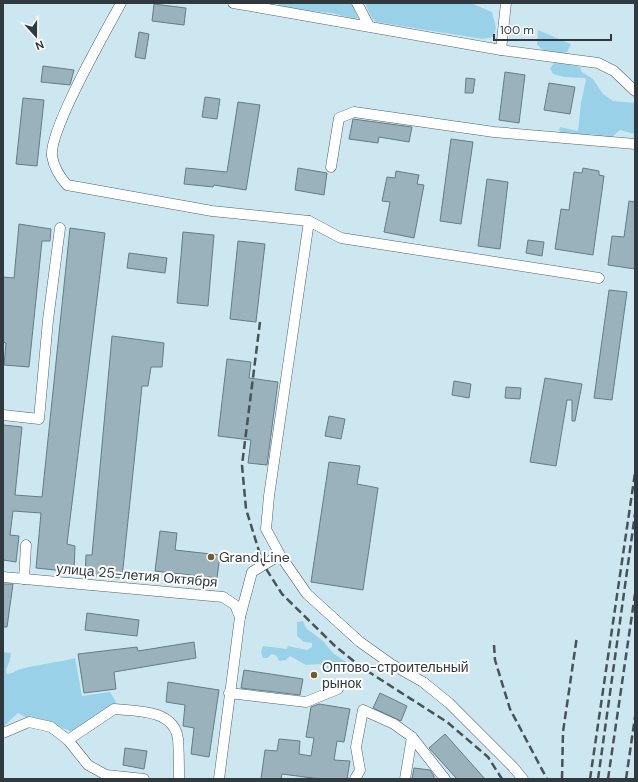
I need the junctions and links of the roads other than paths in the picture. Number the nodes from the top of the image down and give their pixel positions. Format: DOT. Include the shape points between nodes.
graph roads {
  1 [pos="120,3"];
  2 [pos="233,3"];
  3 [pos="356,3"];
  4 [pos="506,3"];
  5 [pos="272,6"];
  6 [pos="369,26"];
  7 [pos="501,50"];
  8 [pos="635,91"];
  9 [pos="635,144"];
  10 [pos="331,167"];
  11 [pos="309,221"];
  12 [pos="60,228"];
  13 [pos="599,278"];
  14 [pos="3,415"];
  15 [pos="26,544"];
  16 [pos="280,555"];
  17 [pos="3,577"];
  18 [pos="24,579"];
  19 [pos="240,617"];
  20 [pos="338,689"];
  21 [pos="229,693"];
  22 [pos="3,733"];
  23 [pos="412,737"];
  24 [pos="68,740"];
  25 [pos="144,779"];
  26 [pos="179,779"];
  27 [pos="219,779"];
  28 [pos="355,779"];
  29 [pos="405,779"];
  30 [pos="444,779"];
  31 [pos="523,779"];
  1 -- 11 [label="street" via="59,125 52,154 56,173 67,185 212,211"];
  2 -- 5 [label="street"];
  3 -- 6 [label="street"];
  4 -- 7 [label="street"];
  5 -- 6 [label="street"];
  6 -- 7 [label="street"];
  7 -- 8 [label="street" via="598,63 614,71"];
  9 -- 10 [label="street" via="494,132 354,112 339,118"];
  11 -- 13 [label="street" via="341,238"];
  11 -- 16 [label="street" via="266,529"];
  12 -- 14 [label="street" via="38,419"];
  15 -- 18 [label="street"];
  16 -- 19 [label="street" via="252,572"];
  16 -- 31 [label="street" via="307,594 360,642 423,682 449,704 513,766"];
  17 -- 18 [label="street, улица 25-летия Октября"];
  18 -- 19 [label="street, улица 25-летия Октября" via="223,597 235,605"];
  19 -- 21 [label="street"];
  20 -- 21 [label="street" via="306,702"];
  21 -- 27 [label="street"];
  22 -- 24 [label="street" via="30,722 51,727"];
  23 -- 28 [label="street" via="394,724 363,710 356,747 360,770"];
  23 -- 29 [label="street"];
  23 -- 30 [label="street"];
  24 -- 25 [label="street" via="88,765 106,775"];
  24 -- 26 [label="street" via="114,709 159,715 172,725 178,737"];
}
